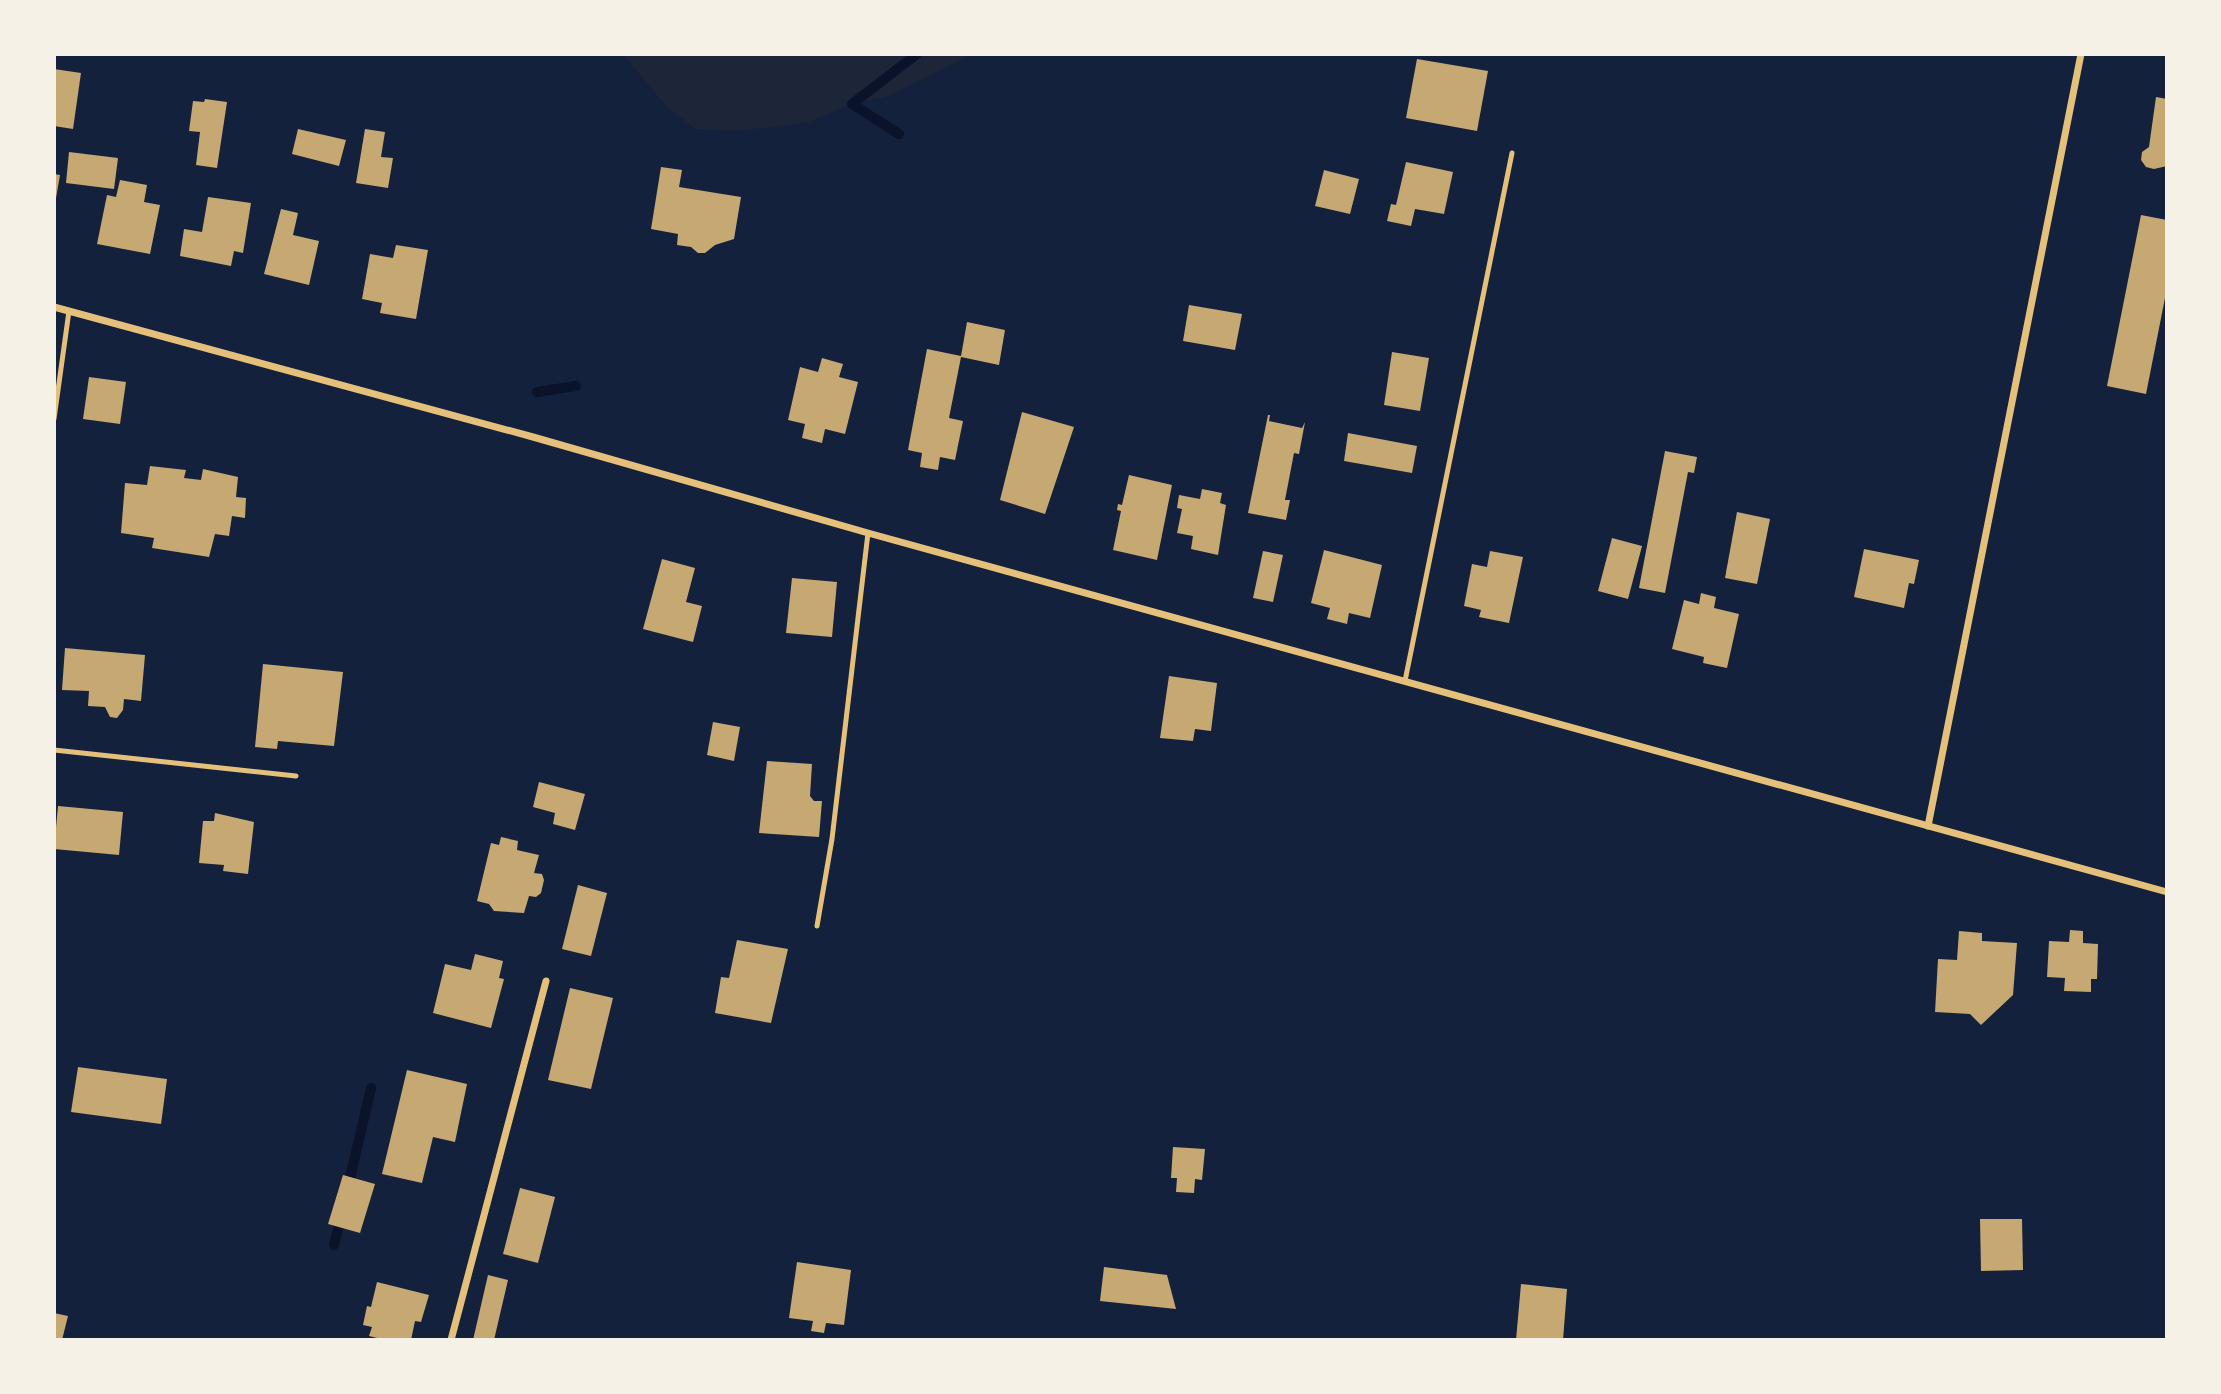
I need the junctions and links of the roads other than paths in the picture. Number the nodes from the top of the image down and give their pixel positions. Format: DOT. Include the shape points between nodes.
graph roads {
  1 [pos="2081,54"];
  2 [pos="1512,153"];
  3 [pos="54,307"];
  4 [pos="69,311"];
  5 [pos="54,419"];
  6 [pos="868,533"];
  7 [pos="1405,681"];
  8 [pos="54,750"];
  9 [pos="296,776"];
  10 [pos="1928,826"];
  11 [pos="2167,892"];
  12 [pos="817,926"];
  13 [pos="546,981"];
  14 [pos="451,1340"];
  1 -- 10 [label="street"];
  2 -- 7 [label="lane"];
  3 -- 4 [label="street"];
  4 -- 5 [label="lane"];
  4 -- 6 [label="street"];
  6 -- 7 [label="street"];
  6 -- 12 [label="lane" via="832,839"];
  7 -- 10 [label="street"];
  8 -- 9 [label="lane"];
  10 -- 11 [label="street"];
  13 -- 14 [label="street"];
}
